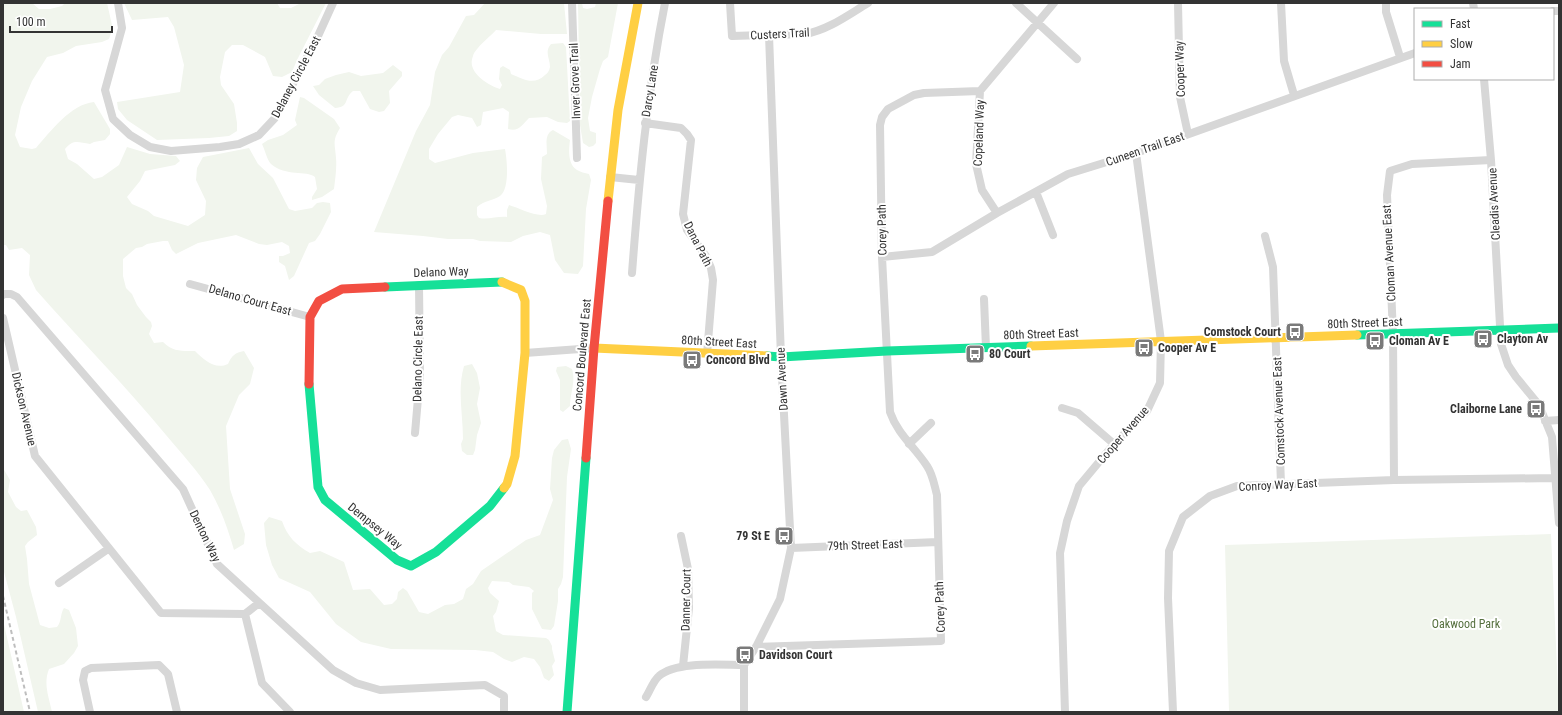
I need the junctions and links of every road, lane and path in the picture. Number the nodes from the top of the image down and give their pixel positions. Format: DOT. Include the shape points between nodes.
graph roads {
  1 [pos="118,3"];
  2 [pos="333,3"];
  3 [pos="572,3"];
  4 [pos="638,3"];
  5 [pos="665,3"];
  6 [pos="730,3"];
  7 [pos="868,3"];
  8 [pos="1016,3"];
  9 [pos="1054,3"];
  10 [pos="1178,3"];
  11 [pos="1281,3"];
  12 [pos="1386,3"];
  13 [pos="1037,22"];
  14 [pos="769,35"];
  15 [pos="1414,53"];
  16 [pos="1400,57"];
  17 [pos="1077,58"];
  18 [pos="1484,80"];
  19 [pos="980,90"];
  20 [pos="1294,95"];
  21 [pos="645,124"];
  22 [pos="1188,134"];
  23 [pos="1136,152"];
  24 [pos="577,158"];
  25 [pos="1491,160"];
  26 [pos="610,177"];
  27 [pos="639,180"];
  28 [pos="1036,192"];
  29 [pos="997,213"];
  30 [pos="1053,235"];
  31 [pos="1266,236"];
  32 [pos="882,257"];
  33 [pos="632,273"];
  34 [pos="190,284"];
  35 [pos="418,285"];
  36 [pos="3,294"];
  37 [pos="984,299"];
  38 [pos="310,317"];
  39 [pos="3,318"];
  40 [pos="1559,328"];
  41 [pos="1500,330"];
  42 [pos="1393,334"];
  43 [pos="1277,338"];
  44 [pos="1162,341"];
  45 [pos="594,348"];
  46 [pos="986,348"];
  47 [pos="887,351"];
  48 [pos="525,353"];
  49 [pos="707,354"];
  50 [pos="781,357"];
  51 [pos="1062,408"];
  52 [pos="1559,420"];
  53 [pos="1546,421"];
  54 [pos="931,423"];
  55 [pos="415,433"];
  56 [pos="909,444"];
  57 [pos="1114,444"];
  58 [pos="1555,478"];
  59 [pos="1394,480"];
  60 [pos="1281,484"];
  61 [pos="1559,523"];
  62 [pos="681,536"];
  63 [pos="938,542"];
  64 [pos="108,548"];
  65 [pos="791,548"];
  66 [pos="59,583"];
  67 [pos="259,603"];
  68 [pos="245,614"];
  69 [pos="756,647"];
  70 [pos="744,665"];
  71 [pos="684,666"];
  72 [pos="646,697"];
  73 [pos="90,712"];
  74 [pos="177,712"];
  75 [pos="290,712"];
  76 [pos="504,712"];
  77 [pos="567,712"];
  78 [pos="744,712"];
  79 [pos="1064,712"];
  80 [pos="1173,712"];
  1 -- 2 [label="street, Delaney Circle East" via="122,28 105,90 113,118 130,135 150,147 171,151 239,144 259,135 275,118"];
  3 -- 24 [label="street, Inver Grove Trail"];
  4 -- 26 [label="street, Concord Boulevard East" via="623,83"];
  5 -- 21 [label="street, Darcy Lane"];
  6 -- 14 [label="street, Custers Trail" via="732,36"];
  7 -- 14 [label="street, Custers Trail" via="833,25 816,32"];
  8 -- 13 [label="street"];
  9 -- 13 [label="street, Copeland Way"];
  10 -- 22 [label="street, Cooper Way" via="1180,97"];
  11 -- 20 [label="street" via="1284,61"];
  12 -- 16 [label="street" via="1386,12"];
  13 -- 17 [label="street"];
  13 -- 19 [label="street, Copeland Way"];
  14 -- 50 [label="street, Dawn Avenue"];
  15 -- 16 [label="street, Cuneen Trail East"];
  16 -- 20 [label="street, Cuneen Trail East"];
  18 -- 25 [label="street, Cleadis Avenue"];
  19 -- 29 [label="street, Copeland Way" via="976,164 982,190"];
  19 -- 32 [label="street, Corey Path" via="924,92 888,109 882,117"];
  20 -- 22 [label="street, Cuneen Trail East"];
  21 -- 27 [label="street, Darcy Lane"];
  21 -- 49 [label="street, Dana Path" via="680,128 691,140 683,214 687,230 706,256 711,268 713,280"];
  22 -- 23 [label="street, Cuneen Trail East"];
  23 -- 28 [label="street, Cuneen Trail East" via="1068,174"];
  23 -- 44 [label="street, Cooper Avenue"];
  25 -- 41 [label="street, Cleadis Avenue"];
  25 -- 42 [label="street, Cloman Avenue East" via="1412,164 1390,171 1386,195"];
  26 -- 27 [label="street"];
  26 -- 45 [label="street, Concord Boulevard East"];
  27 -- 33 [label="street, Darcy Lane"];
  28 -- 29 [label="street, Cuneen Trail East"];
  28 -- 30 [label="street"];
  29 -- 32 [label="street, Cuneen Trail East" via="932,252"];
  31 -- 43 [label="street, Comstock Avenue East" via="1273,267"];
  32 -- 47 [label="street, Corey Path"];
  34 -- 38 [label="street, Delano Court East"];
  35 -- 38 [label="street, Delano Way" via="342,289 319,301"];
  35 -- 48 [label="street, Delano Way" via="502,282 520,290 525,301"];
  35 -- 55 [label="street, Delano Circle East" via="420,375"];
  36 -- 67 [label="street, Denton Way" via="17,297 183,489 217,564"];
  37 -- 46 [label="street"];
  38 -- 48 [label="street, Dempsey Way" via="309,394 318,487 325,500 397,560 411,566 436,552 490,506 507,484 515,456"];
  39 -- 64 [label="street, Dickson Avenue" via="35,456"];
  40 -- 41 [label="street, 80th Street East"];
  41 -- 42 [label="street, 80th Street East"];
  41 -- 53 [label="street, Cleadis Avenue" via="1501,344 1508,365 1539,404"];
  42 -- 43 [label="street, 80th Street East"];
  42 -- 59 [label="street, Cloman Avenue East"];
  43 -- 44 [label="street, 80th Street East"];
  43 -- 60 [label="street, Comstock Avenue East"];
  44 -- 46 [label="street, 80th Street East"];
  44 -- 57 [label="street, Cooper Avenue" via="1160,383 1147,411"];
  45 -- 48 [label="street, 80th Street East"];
  45 -- 49 [label="street, 80th Street East"];
  45 -- 77 [label="street, Concord Boulevard East"];
  46 -- 47 [label="street, 80th Street East"];
  47 -- 50 [label="street, 80th Street East"];
  47 -- 56 [label="street, Corey Path" via="890,412 894,425"];
  49 -- 50 [label="street, 80th Street East"];
  50 -- 65 [label="street, Dawn Avenue"];
  51 -- 57 [label="street" via="1078,413"];
  52 -- 53 [label="street"];
  53 -- 58 [label="street, Cleadis Avenue" via="1552,437"];
  54 -- 56 [label="street"];
  56 -- 63 [label="street, Corey Path" via="927,466 933,479 937,495"];
  57 -- 79 [label="street, Cooper Avenue" via="1079,486 1060,553"];
  58 -- 59 [label="street, Conroy Way East"];
  58 -- 61 [label="street, Cleadis Avenue"];
  59 -- 60 [label="street, Conroy Way East"];
  60 -- 80 [label="street, Conroy Way East" via="1237,486 1210,496 1184,517 1169,551 1168,598"];
  62 -- 71 [label="street, Danner Court" via="688,569"];
  63 -- 65 [label="street, 79th Street East"];
  63 -- 69 [label="street, Corey Path" via="941,641"];
  64 -- 66 [label="street"];
  64 -- 68 [label="street, Dickson Avenue" via="161,613"];
  65 -- 69 [label="street, Dawn Avenue" via="780,599"];
  67 -- 68 [label="street"];
  67 -- 76 [label="street, Denton Way" via="333,670 356,683 380,690 485,685 504,696"];
  68 -- 75 [label="street" via="262,683"];
  69 -- 70 [label="street, Dawn Avenue"];
  70 -- 71 [label="street"];
  70 -- 78 [label="street"];
  71 -- 72 [label="street" via="669,669 658,676"];
  73 -- 74 [label="street" via="83,680 85,671 91,668 159,665 168,674"];
}
